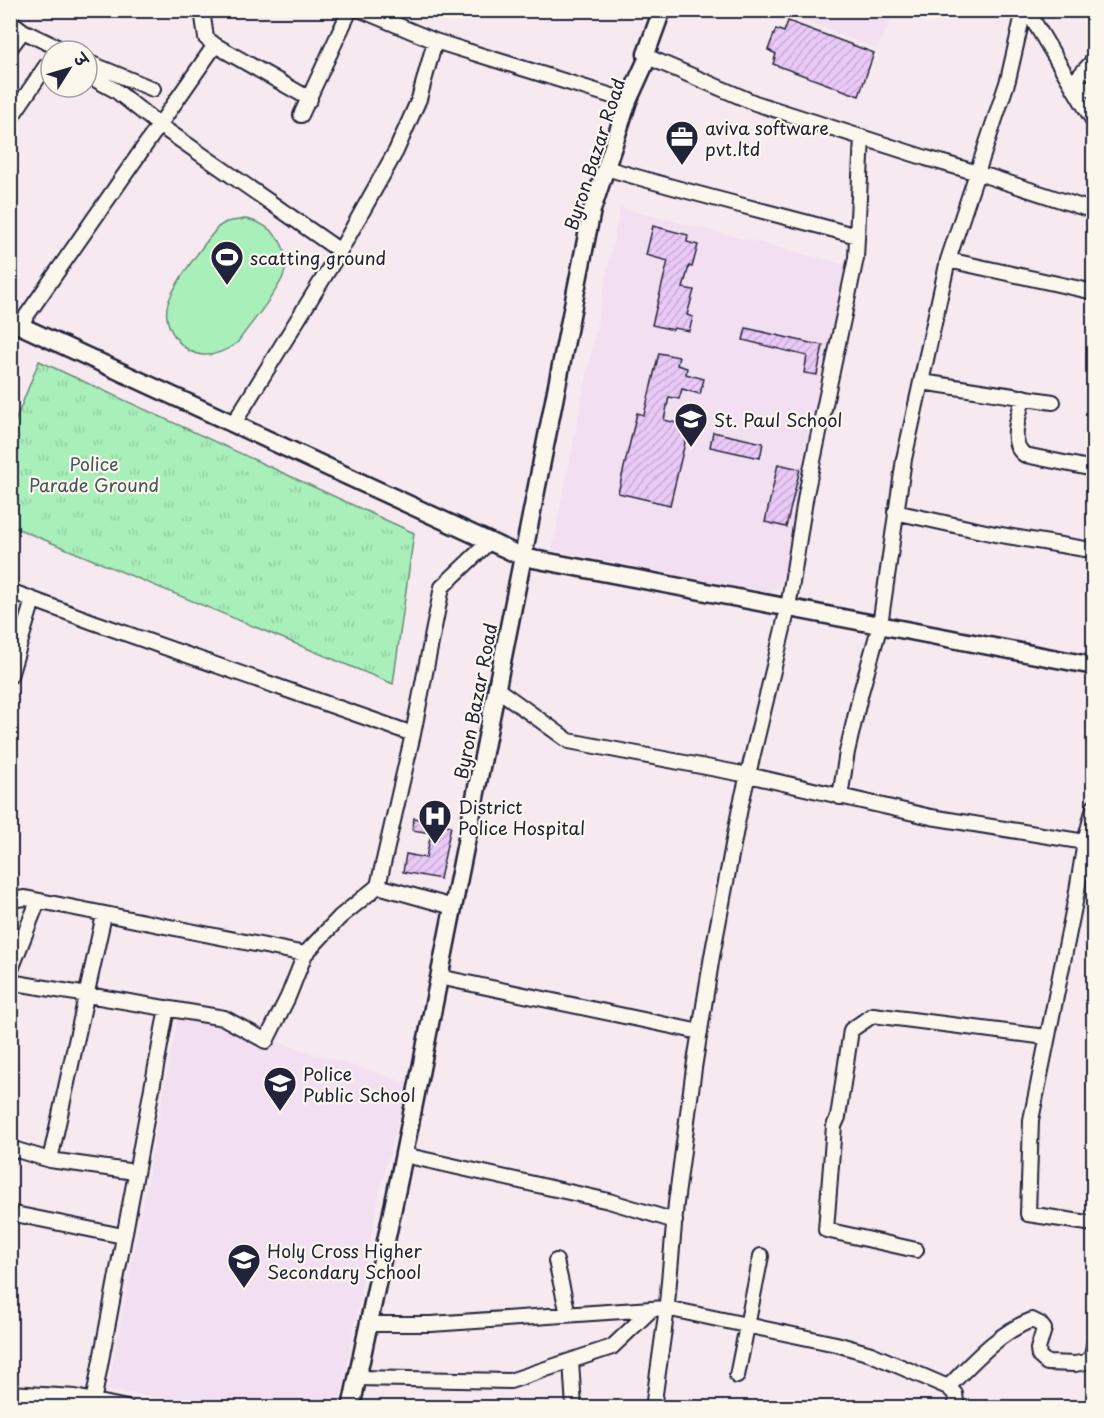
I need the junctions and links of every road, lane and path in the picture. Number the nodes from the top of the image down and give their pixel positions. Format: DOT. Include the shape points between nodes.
graph roads {
  1 [pos="202,10"];
  2 [pos="350,10"];
  3 [pos="361,10"];
  4 [pos="662,10"];
  5 [pos="1026,10"];
  6 [pos="10,21"];
  7 [pos="23,31"];
  8 [pos="40,39"];
  9 [pos="435,41"];
  10 [pos="215,45"];
  11 [pos="10,48"];
  12 [pos="1094,55"];
  13 [pos="648,57"];
  14 [pos="99,67"];
  15 [pos="39,75"];
  16 [pos="99,81"];
  17 [pos="1072,84"];
  18 [pos="153,89"];
  19 [pos="1094,90"];
  20 [pos="310,99"];
  21 [pos="628,101"];
  22 [pos="301,116"];
  23 [pos="10,119"];
  24 [pos="1094,122"];
  25 [pos="159,125"];
  26 [pos="862,137"];
  27 [pos="606,168"];
  28 [pos="978,173"];
  29 [pos="1094,211"];
  30 [pos="857,236"];
  31 [pos="340,251"];
  32 [pos="948,260"];
  33 [pos="1094,291"];
  34 [pos="15,323"];
  35 [pos="922,382"];
  36 [pos="1023,397"];
  37 [pos="1053,402"];
  38 [pos="234,423"];
  39 [pos="1094,469"];
  40 [pos="895,512"];
  41 [pos="490,541"];
  42 [pos="1085,549"];
  43 [pos="523,557"];
  44 [pos="10,591"];
  45 [pos="33,600"];
  46 [pos="788,608"];
  47 [pos="880,625"];
  48 [pos="1094,666"];
  49 [pos="10,676"];
  50 [pos="497,689"];
  51 [pos="413,734"];
  52 [pos="748,775"];
  53 [pos="840,797"];
  54 [pos="1094,807"];
  55 [pos="1084,842"];
  56 [pos="1087,871"];
  57 [pos="378,886"];
  58 [pos="10,900"];
  59 [pos="38,901"];
  60 [pos="453,907"];
  61 [pos="104,915"];
  62 [pos="305,954"];
  63 [pos="10,972"];
  64 [pos="439,977"];
  65 [pos="10,982"];
  66 [pos="86,995"];
  67 [pos="167,1008"];
  68 [pos="700,1032"];
  69 [pos="1046,1037"];
  70 [pos="10,1148"];
  71 [pos="404,1155"];
  72 [pos="50,1160"];
  73 [pos="135,1172"];
  74 [pos="10,1213"];
  75 [pos="675,1221"];
  76 [pos="1094,1224"];
  77 [pos="123,1236"];
  78 [pos="916,1250"];
  79 [pos="761,1256"];
  80 [pos="556,1261"];
  81 [pos="659,1309"];
  82 [pos="568,1314"];
  83 [pos="368,1324"];
  84 [pos="747,1325"];
  85 [pos="1094,1345"];
  86 [pos="571,1361"];
  87 [pos="737,1376"];
  88 [pos="357,1378"];
  89 [pos="948,1387"];
  90 [pos="10,1393"];
  91 [pos="93,1405"];
  92 [pos="126,1407"];
  93 [pos="351,1407"];
  94 [pos="574,1407"];
  95 [pos="653,1407"];
  96 [pos="957,1407"];
  1 -- 10 [label="street" via="206,38"];
  2 -- 20 [label="street"];
  3 -- 9 [label="street"];
  4 -- 13 [label="street, Byron Bazar Road"];
  5 -- 17 [label="street"];
  5 -- 28 [label="street"];
  6 -- 7 [label="street"];
  7 -- 8 [label="street"];
  7 -- 11 [label="street"];
  9 -- 21 [label="street"];
  9 -- 31 [label="street" via="419,99 396,151"];
  10 -- 20 [label="street"];
  10 -- 25 [label="street"];
  12 -- 17 [label="street"];
  13 -- 21 [label="street, Byron Bazar Road"];
  13 -- 26 [label="street" via="755,104"];
  14 -- 18 [label="street"];
  15 -- 23 [label="street"];
  16 -- 25 [label="street"];
  17 -- 19 [label="street"];
  17 -- 24 [label="street"];
  20 -- 22 [label="street"];
  21 -- 27 [label="street, Byron Bazar Road"];
  25 -- 31 [label="street"];
  25 -- 34 [label="street"];
  26 -- 28 [label="street"];
  26 -- 30 [label="street"];
  27 -- 30 [label="street"];
  27 -- 43 [label="street, Byron Bazar Road" via="592,210"];
  28 -- 29 [label="street"];
  28 -- 32 [label="street"];
  30 -- 46 [label="street" via="856,258 806,494"];
  31 -- 38 [label="street"];
  32 -- 33 [label="street"];
  32 -- 35 [label="street"];
  34 -- 38 [label="street"];
  35 -- 36 [label="street"];
  35 -- 40 [label="street"];
  36 -- 37 [label="street"];
  36 -- 39 [label="street" via="1015,444 1019,451"];
  38 -- 41 [label="street"];
  40 -- 42 [label="street"];
  40 -- 47 [label="street"];
  41 -- 43 [label="street"];
  41 -- 51 [label="street" via="442,588"];
  43 -- 46 [label="street"];
  43 -- 50 [label="street, Byron Bazar Road"];
  44 -- 45 [label="street"];
  45 -- 49 [label="street"];
  45 -- 51 [label="street"];
  46 -- 47 [label="street"];
  46 -- 52 [label="street"];
  47 -- 48 [label="street"];
  47 -- 53 [label="street" via="847,752"];
  50 -- 52 [label="street" via="569,741"];
  50 -- 60 [label="street, Byron Bazar Road"];
  51 -- 57 [label="street"];
  52 -- 53 [label="street"];
  52 -- 68 [label="street"];
  53 -- 55 [label="street" via="931,817"];
  54 -- 55 [label="street"];
  55 -- 56 [label="street"];
  56 -- 69 [label="street"];
  57 -- 60 [label="street"];
  57 -- 62 [label="street" via="340,917"];
  58 -- 59 [label="street"];
  59 -- 61 [label="street"];
  59 -- 63 [label="street"];
  60 -- 64 [label="street, Byron Bazar Road"];
  61 -- 62 [label="street"];
  61 -- 66 [label="street"];
  62 -- 67 [label="street" via="266,1041 224,1018"];
  64 -- 68 [label="street"];
  64 -- 71 [label="street, Byron Bazar Road"];
  65 -- 66 [label="street"];
  66 -- 67 [label="street"];
  66 -- 72 [label="street"];
  67 -- 73 [label="street"];
  68 -- 75 [label="street"];
  69 -- 76 [label="street" via="1030,1120 1028,1214"];
  69 -- 78 [label="street" via="873,1015 851,1030 834,1126 826,1230"];
  70 -- 72 [label="street"];
  71 -- 75 [label="street" via="609,1201"];
  71 -- 83 [label="street, Byron Bazar Road"];
  72 -- 73 [label="street"];
  73 -- 77 [label="street"];
  74 -- 77 [label="street"];
  75 -- 81 [label="street"];
  77 -- 91 [label="street"];
  79 -- 84 [label="street"];
  80 -- 82 [label="street"];
  81 -- 82 [label="street"];
  81 -- 84 [label="street"];
  81 -- 86 [label="street" via="612,1347"];
  81 -- 95 [label="street"];
  82 -- 83 [label="street" via="431,1324"];
  83 -- 88 [label="street, Byron Bazar Road"];
  84 -- 87 [label="street"];
  84 -- 89 [label="street" via="871,1354"];
  85 -- 89 [label="street" via="1086,1362 1047,1363 1038,1349 1044,1329 1032,1320 984,1352"];
  86 -- 88 [label="street" via="510,1381"];
  86 -- 94 [label="street"];
  88 -- 93 [label="street, Byron Bazar Road"];
  89 -- 96 [label="street" via="955,1394"];
  90 -- 91 [label="street" via="75,1397"];
  91 -- 92 [label="street"];
}
